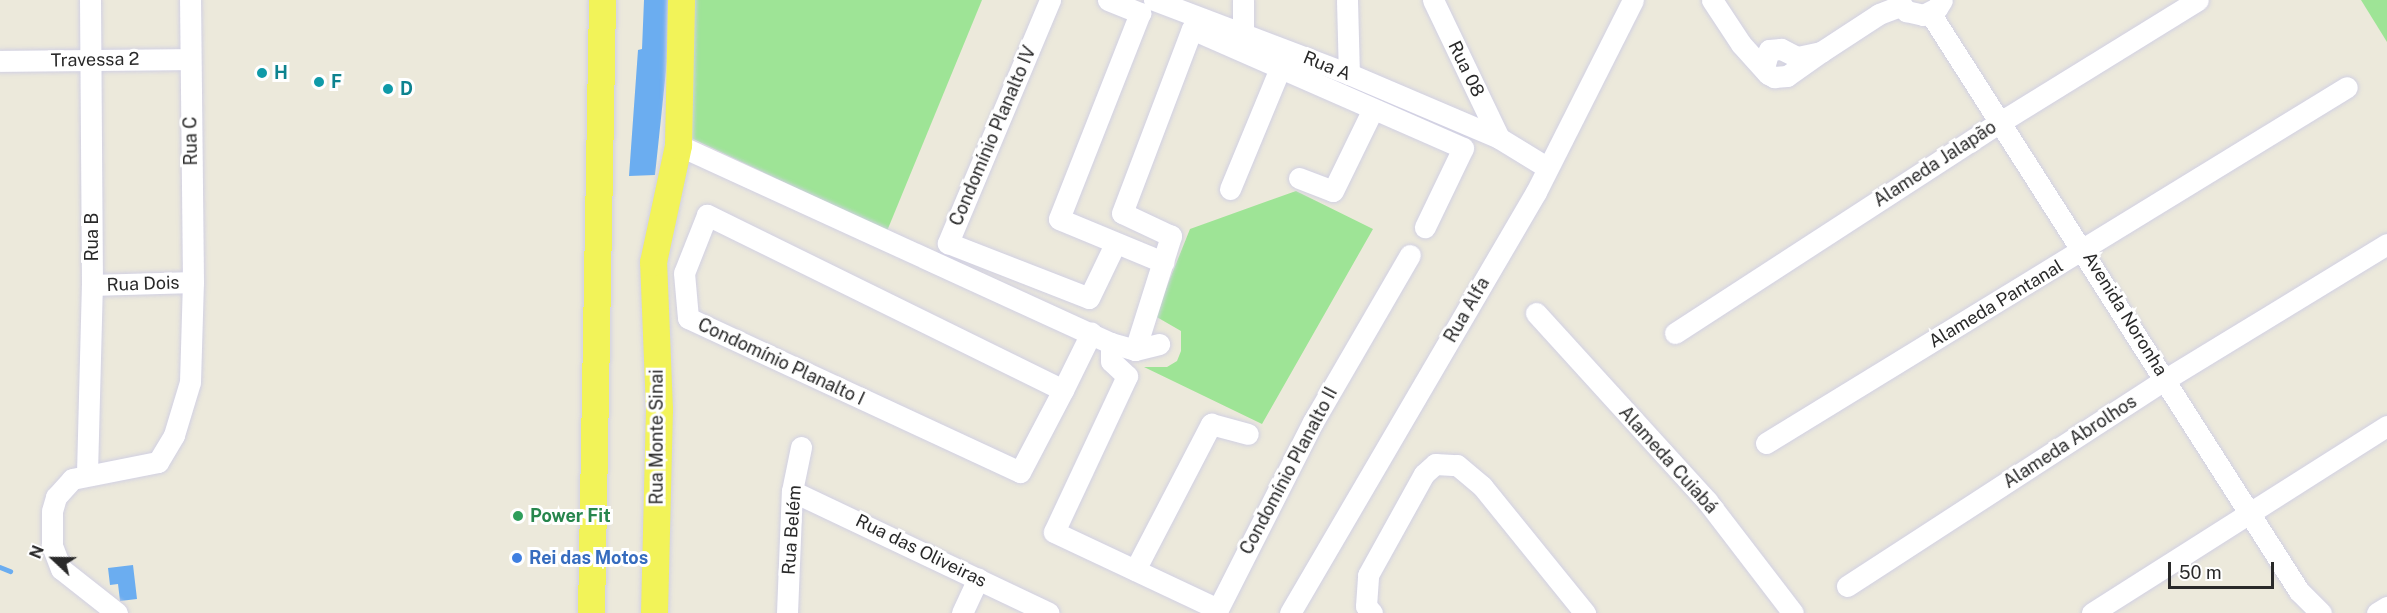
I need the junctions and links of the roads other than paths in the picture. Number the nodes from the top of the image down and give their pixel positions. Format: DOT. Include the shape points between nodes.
graph roads {
  1 [pos="90,0"];
  2 [pos="190,0"];
  3 [pos="602,0"];
  4 [pos="681,0"];
  5 [pos="1050,0"];
  6 [pos="1108,0"];
  7 [pos="1154,0"];
  8 [pos="1243,0"];
  9 [pos="1347,0"];
  10 [pos="1432,0"];
  11 [pos="1633,0"];
  12 [pos="2198,0"];
  13 [pos="1715,3"];
  14 [pos="1899,3"];
  15 [pos="1936,6"];
  16 [pos="1243,33"];
  17 [pos="190,59"];
  18 [pos="91,60"];
  19 [pos="0,61"];
  20 [pos="1281,66"];
  21 [pos="1349,75"];
  22 [pos="2347,87"];
  23 [pos="1373,109"];
  24 [pos="2002,121"];
  25 [pos="1499,138"];
  26 [pos="678,145"];
  27 [pos="1548,168"];
  28 [pos="1299,178"];
  29 [pos="1230,189"];
  30 [pos="1425,227"];
  31 [pos="1115,244"];
  32 [pos="2387,244"];
  33 [pos="2084,250"];
  34 [pos="1410,255"];
  35 [pos="1163,262"];
  36 [pos="193,282"];
  37 [pos="92,285"];
  38 [pos="1536,314"];
  39 [pos="1091,333"];
  40 [pos="1675,333"];
  41 [pos="1110,343"];
  42 [pos="1159,344"];
  43 [pos="1135,350"];
  44 [pos="2166,379"];
  45 [pos="1063,390"];
  46 [pos="2387,426"];
  47 [pos="1248,434"];
  48 [pos="1766,443"];
  49 [pos="801,447"];
  50 [pos="87,473"];
  51 [pos="792,491"];
  52 [pos="2250,511"];
  53 [pos="1135,570"];
  54 [pos="978,579"];
  55 [pos="1847,586"];
  56 [pos="2299,591"];
  57 [pos="2387,607"];
  58 [pos="117,613"];
  59 [pos="591,613"];
  60 [pos="654,613"];
  61 [pos="787,613"];
  62 [pos="962,613"];
  63 [pos="1049,613"];
  64 [pos="1290,613"];
  65 [pos="1372,613"];
  66 [pos="1585,613"];
  67 [pos="1793,613"];
  68 [pos="2092,613"];
  69 [pos="2303,613"];
  70 [pos="2322,613"];
  71 [pos="2377,613"];
  1 -- 18 [label="street, Rua B"];
  2 -- 17 [label="street, Rua C"];
  3 -- 59 [label="main road"];
  4 -- 26 [label="main road, Rua Monte Sinai"];
  5 -- 31 [label="street, Condomínio Planalto IV" via="948,243 1089,298"];
  6 -- 31 [label="street" via="1140,13 1059,219"];
  7 -- 16 [label="street, Rua A"];
  8 -- 16 [label="street"];
  9 -- 21 [label="street"];
  10 -- 25 [label="street, Rua 08"];
  11 -- 27 [label="street, Rua Alfa"];
  12 -- 24 [label="street, Alameda Jalapão"];
  13 -- 14 [label="street" via="1741,44 1766,59 1779,79"];
  14 -- 15 [label="street, Avenida Noronha" via="1914,15"];
  15 -- 24 [label="street, Avenida Noronha"];
  16 -- 21 [label="street, Rua A"];
  17 -- 18 [label="street, Travessa 2"];
  17 -- 36 [label="street, Rua C"];
  18 -- 19 [label="street, Travessa 2"];
  18 -- 37 [label="street, Rua B"];
  20 -- 23 [label="street"];
  20 -- 29 [label="street"];
  20 -- 35 [label="street" via="1192,29 1122,213 1171,236"];
  21 -- 25 [label="street, Rua A"];
  22 -- 33 [label="street, Alameda Pantanal"];
  23 -- 28 [label="street" via="1333,191"];
  23 -- 30 [label="street" via="1463,148"];
  24 -- 33 [label="street, Avenida Noronha"];
  24 -- 40 [label="street, Alameda Jalapão"];
  25 -- 27 [label="street, Rua A"];
  26 -- 39 [label="street"];
  26 -- 60 [label="main road, Rua Monte Sinai" via="653,262 659,409"];
  27 -- 64 [label="street, Rua Alfa"];
  31 -- 35 [label="street"];
  32 -- 44 [label="street, Alameda Abrolhos"];
  33 -- 44 [label="street, Avenida Noronha"];
  33 -- 48 [label="street, Alameda Pantanal"];
  34 -- 53 [label="street, Condomínio Planalto II" via="1313,422 1218,609"];
  35 -- 43 [label="street"];
  36 -- 37 [label="street, Rua Dois"];
  36 -- 50 [label="street, Rua C" via="190,382 174,435 158,462"];
  37 -- 50 [label="street, Rua B"];
  38 -- 67 [label="street, Alameda Cuiabá" via="1707,501"];
  39 -- 41 [label="street"];
  39 -- 45 [label="street, Condomínio Planalto I"];
  41 -- 43 [label="street"];
  41 -- 53 [label="street, Condomínio Planalto II" via="1111,362 1127,376 1054,532"];
  42 -- 43 [label="street"];
  44 -- 52 [label="street, Avenida Noronha"];
  44 -- 55 [label="street, Alameda Abrolhos"];
  45 -- 45 [label="street, Condomínio Planalto I" via="1020,472 688,318 684,273 707,215"];
  46 -- 52 [label="street"];
  47 -- 53 [label="street" via="1211,424"];
  49 -- 51 [label="street, Rua Belém"];
  50 -- 58 [label="street" via="72,479 56,497 52,511 55,558 70,579"];
  51 -- 54 [label="street, Rua das Oliveiras"];
  51 -- 61 [label="street, Rua Belém"];
  52 -- 56 [label="street, Avenida Noronha"];
  52 -- 68 [label="street"];
  54 -- 62 [label="street"];
  54 -- 63 [label="street, Rua das Oliveiras"];
  56 -- 69 [label="street"];
  56 -- 70 [label="street, Avenida Noronha"];
  57 -- 71 [label="street"];
  65 -- 66 [label="street" via="1366,606 1368,575 1424,474 1435,464 1457,465 1482,486"];
}
